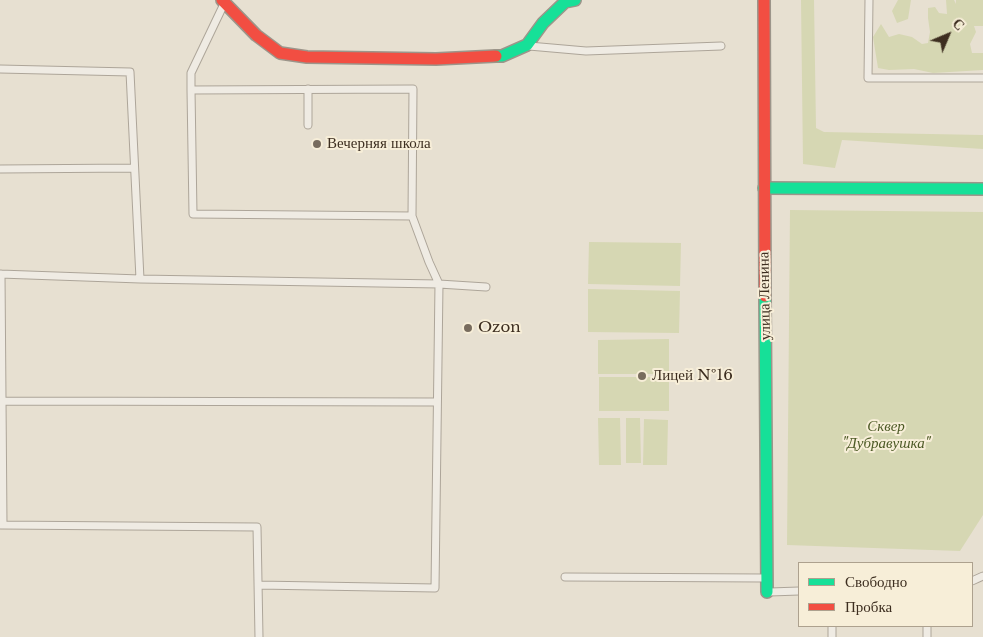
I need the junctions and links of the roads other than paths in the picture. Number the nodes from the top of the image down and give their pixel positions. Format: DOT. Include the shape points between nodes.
graph roads {
  1 [pos="575,0"];
  2 [pos="764,0"];
  3 [pos="869,0"];
  4 [pos="223,2"];
  5 [pos="527,45"];
  6 [pos="721,46"];
  7 [pos="0,68"];
  8 [pos="983,78"];
  9 [pos="308,89"];
  10 [pos="191,90"];
  11 [pos="308,125"];
  12 [pos="134,168"];
  13 [pos="0,169"];
  14 [pos="764,188"];
  15 [pos="983,189"];
  16 [pos="412,216"];
  17 [pos="1,274"];
  18 [pos="140,279"];
  19 [pos="439,284"];
  20 [pos="486,287"];
  21 [pos="3,401"];
  22 [pos="437,402"];
  23 [pos="2,525"];
  24 [pos="564,576"];
  25 [pos="767,578"];
  26 [pos="258,585"];
  27 [pos="798,591"];
  28 [pos="767,592"];
  29 [pos="259,637"];
  1 -- 5 [label="street" via="565,2 551,12"];
  2 -- 14 [label="street, улица Ленина"];
  3 -- 8 [label="lane" via="868,78"];
  4 -- 5 [label="street" via="256,35 280,53 307,57 502,56"];
  4 -- 10 [label="lane" via="191,73"];
  5 -- 6 [label="lane" via="586,51"];
  7 -- 12 [label="lane" via="130,72"];
  9 -- 10 [label="lane"];
  9 -- 11 [label="lane"];
  9 -- 16 [label="lane" via="413,89"];
  10 -- 16 [label="lane" via="193,214"];
  12 -- 13 [label="lane"];
  12 -- 18 [label="lane"];
  14 -- 15 [label="street"];
  14 -- 25 [label="street, улица Ленина"];
  16 -- 19 [label="lane"];
  17 -- 18 [label="lane"];
  17 -- 21 [label="lane"];
  18 -- 19 [label="lane"];
  19 -- 20 [label="lane"];
  19 -- 22 [label="lane"];
  21 -- 22 [label="lane"];
  21 -- 23 [label="lane"];
  22 -- 26 [label="lane" via="435,588"];
  23 -- 26 [label="lane" via="257,528"];
  24 -- 25 [label="lane"];
  25 -- 28 [label="street, улица Ленина"];
  26 -- 29 [label="lane"];
  27 -- 28 [label="lane"];
}
